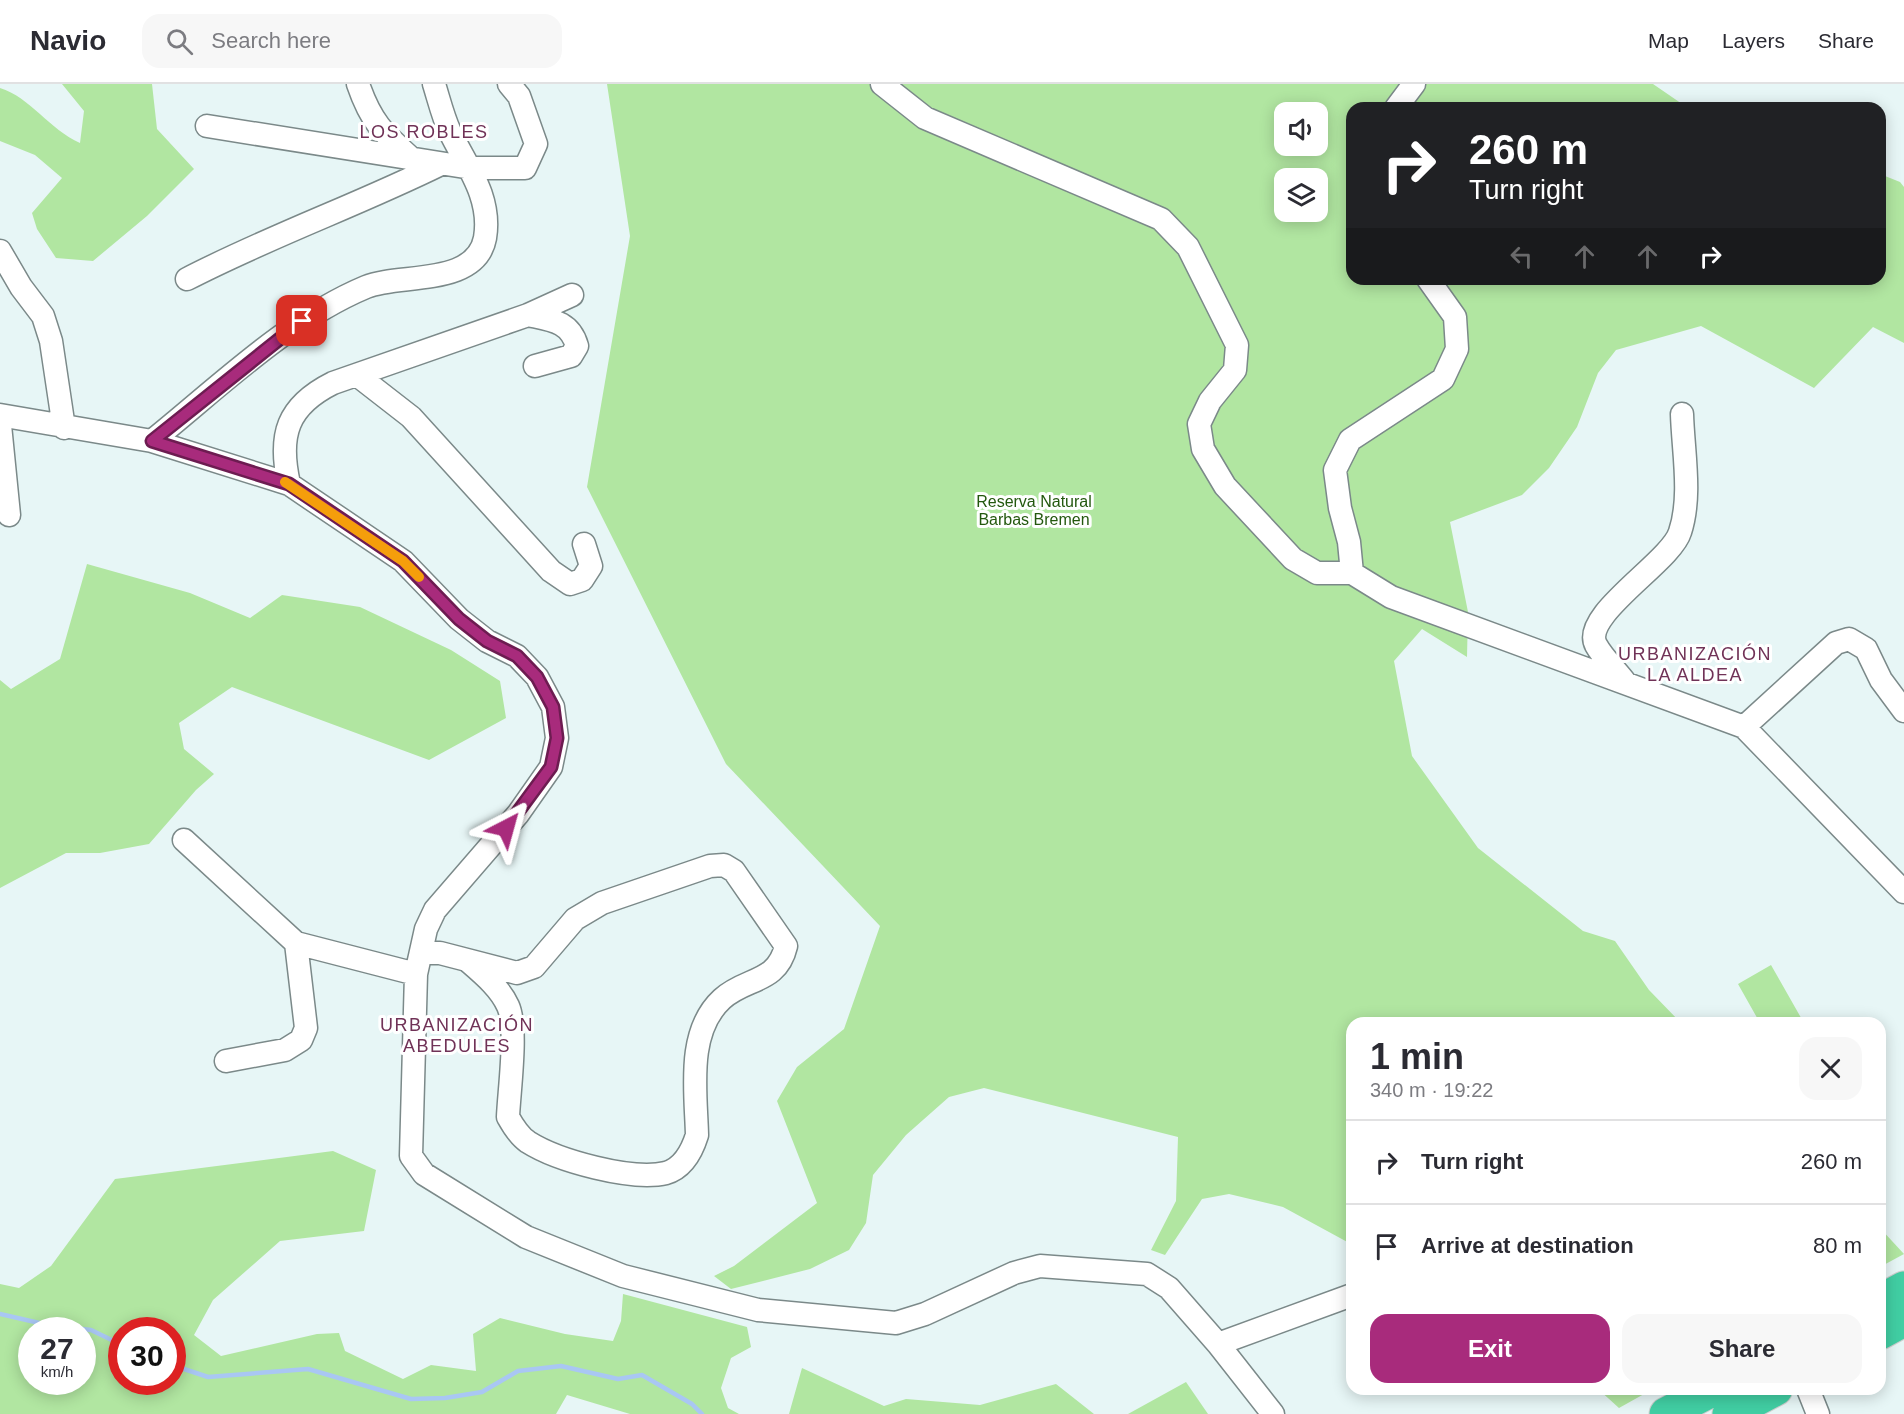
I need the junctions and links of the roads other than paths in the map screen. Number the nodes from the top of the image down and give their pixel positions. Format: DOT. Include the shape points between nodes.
graph roads {
  1 [pos="358,84"];
  2 [pos="434,84"];
  3 [pos="509,84"];
  4 [pos="882,84"];
  5 [pos="1414,84"];
  6 [pos="1400,102"];
  7 [pos="207,126"];
  8 [pos="412,159"];
  9 [pos="441,164"];
  10 [pos="471,168"];
  11 [pos="0,251"];
  12 [pos="187,279"];
  13 [pos="10,283"];
  14 [pos="1432,285"];
  15 [pos="572,295"];
  16 [pos="528,315"];
  17 [pos="535,366"];
  18 [pos="357,375"];
  19 [pos="1682,414"];
  20 [pos="0,415"];
  21 [pos="0,425"];
  22 [pos="64,428"];
  23 [pos="152,441"];
  24 [pos="289,484"];
  25 [pos="9,515"];
  26 [pos="585,544"];
  27 [pos="1352,573"];
  28 [pos="1625,681"];
  29 [pos="1904,711"];
  30 [pos="1744,727"];
  31 [pos="184,840"];
  32 [pos="1904,892"];
  33 [pos="296,943"];
  34 [pos="468,961"];
  35 [pos="419,963"];
  36 [pos="226,1061"];
  37 [pos="1904,1288"];
  38 [pos="1346,1297"];
  39 [pos="1886,1298"];
  40 [pos="1904,1320"];
  41 [pos="1886,1330"];
  42 [pos="1218,1344"];
  43 [pos="1702,1395"];
  44 [pos="1765,1395"];
  45 [pos="1810,1395"];
  46 [pos="1273,1414"];
  47 [pos="1666,1414"];
  48 [pos="1729,1414"];
  49 [pos="1818,1414"];
  1 -- 8 [label="street" via="368,112 385,135"];
  2 -- 10 [label="street" via="450,132"];
  3 -- 10 [label="street" via="519,96 536,144 532,157 525,168"];
  4 -- 27 [label="street" via="925,118 1161,219 1175,233 1188,247 1237,345 1235,370 1210,401 1200,424 1203,449 1225,486 1293,559 1317,573"];
  5 -- 6 [label="street"];
  7 -- 8 [label="street"];
  8 -- 9 [label="street"];
  9 -- 10 [label="street"];
  9 -- 12 [label="street" via="376,197 224,259"];
  10 -- 23 [label="street" via="484,204 485,238 476,256 438,276 367,287 302,321"];
  11 -- 13 [label="street"];
  13 -- 22 [label="street" via="43,316"];
  14 -- 27 [label="street" via="1455,317 1457,349 1443,379 1350,440 1335,470"];
  15 -- 16 [label="street"];
  16 -- 17 [label="street" via="573,332 578,346 571,357"];
  16 -- 18 [label="street"];
  18 -- 24 [label="street" via="314,393 288,423 284,462"];
  18 -- 26 [label="street" via="411,417 550,571 570,584 582,580 591,566"];
  19 -- 28 [label="street" via="1686,497 1680,534 1604,614 1594,632 1596,644"];
  20 -- 22 [label="street"];
  21 -- 25 [label="street"];
  22 -- 23 [label="street"];
  23 -- 24 [label="street"];
  24 -- 35 [label="street" via="403,561 459,619 487,641 517,656 537,677 553,707 557,738 551,767 519,814 435,910 426,929"];
  27 -- 28 [label="street" via="1391,597"];
  28 -- 30 [label="street"];
  29 -- 30 [label="street" via="1881,680 1866,649 1849,639 1836,643"];
  30 -- 32 [label="street"];
  31 -- 33 [label="street"];
  33 -- 35 [label="street" via="393,966"];
  33 -- 36 [label="street" via="306,1028 300,1041 285,1050"];
  34 -- 34 [label="street" via="518,973 534,967 575,920 602,903 710,866 724,865 734,871 786,946 783,960 772,973 723,998 711,1012 697,1046 697,1135 693,1149 668,1172 640,1175 571,1161 528,1142 516,1130 508,1117 513,1026 509,1007 498,989"];
  34 -- 35 [label="street" via="440,954"];
  35 -- 42 [label="street" via="411,1156 424,1174 526,1237 623,1276 758,1310 896,1323 925,1314 1014,1273 1040,1266 1147,1274 1169,1288"];
  37 -- 39 [label="highway"];
  38 -- 42 [label="street"];
  40 -- 41 [label="highway"];
  42 -- 46 [label="street"];
  43 -- 47 [label="highway"];
  44 -- 48 [label="highway"];
  45 -- 49 [label="street"];
}
